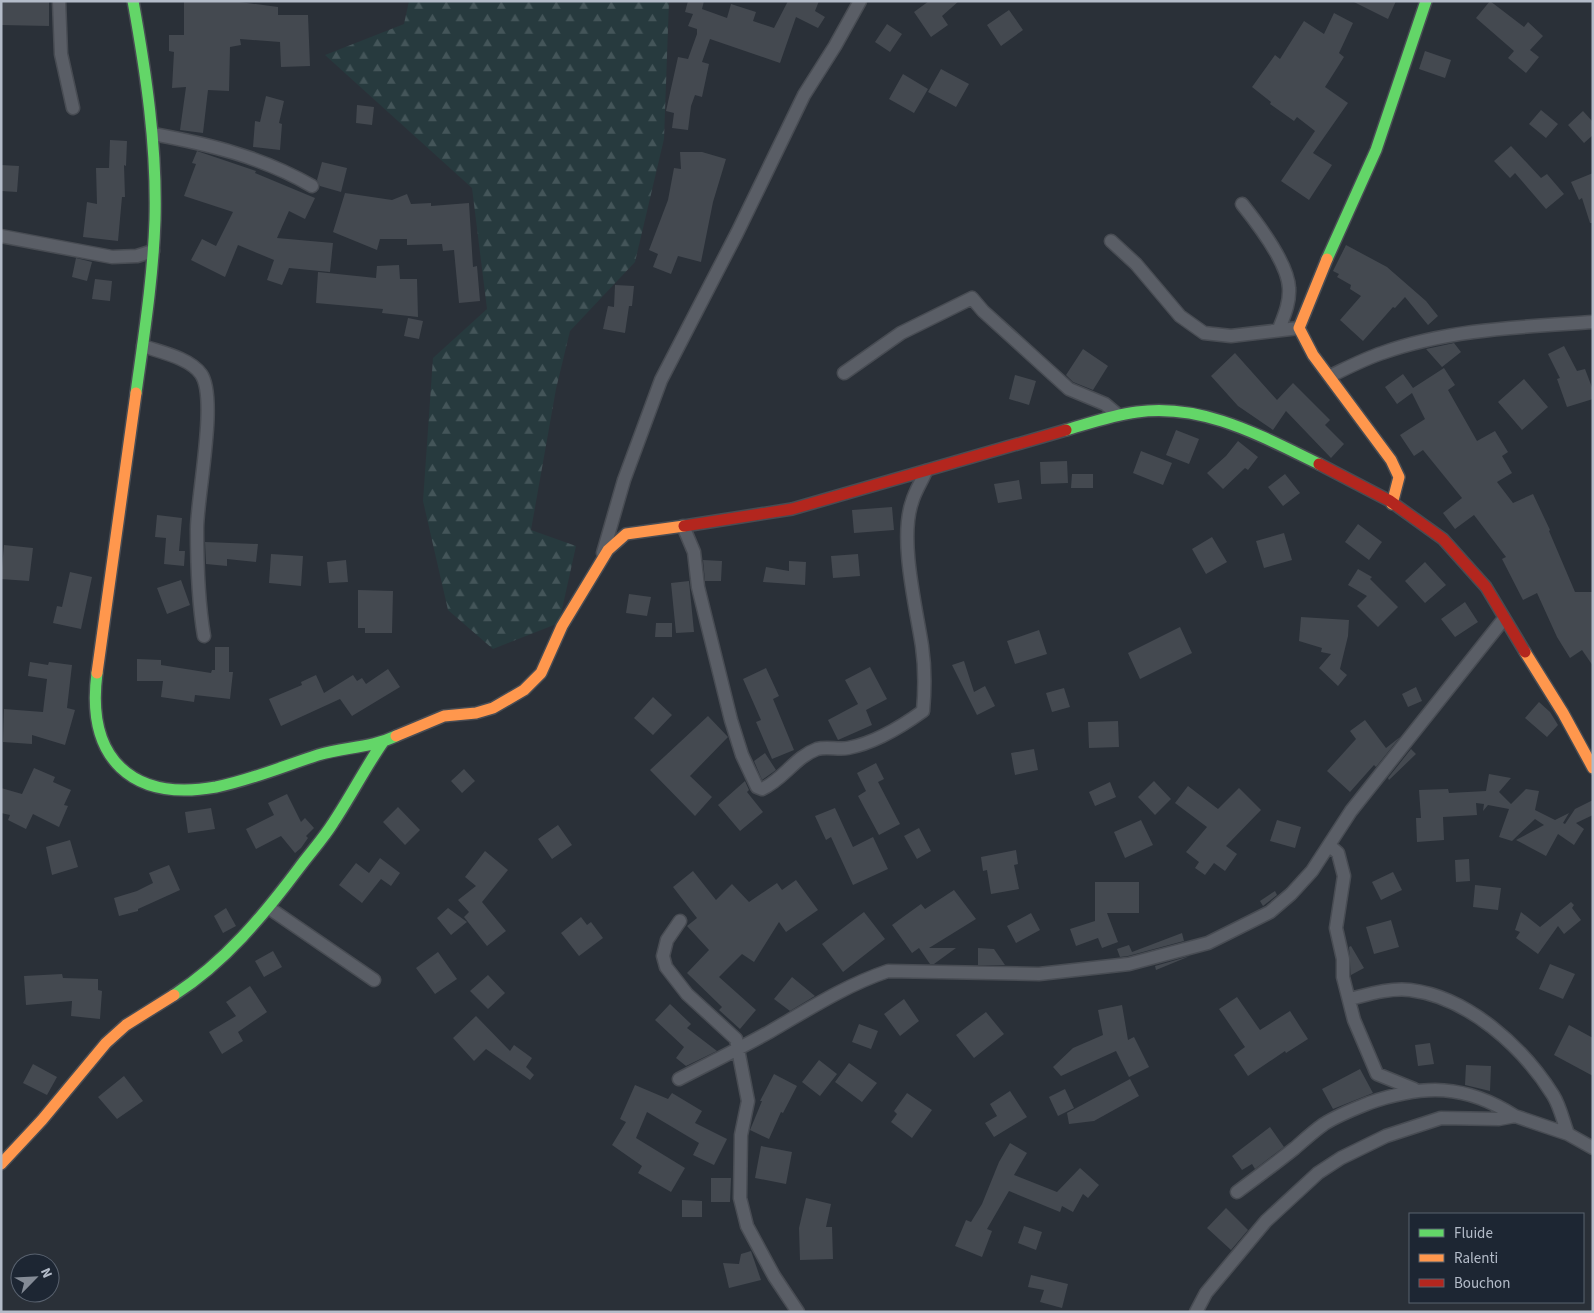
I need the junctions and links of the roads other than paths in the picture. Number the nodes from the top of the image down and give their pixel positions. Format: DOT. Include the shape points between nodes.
graph roads {
  1 [pos="59,1"];
  2 [pos="132,1"];
  3 [pos="860,1"];
  4 [pos="1426,1"];
  5 [pos="73,108"];
  6 [pos="153,134"];
  7 [pos="312,186"];
  8 [pos="1242,204"];
  9 [pos="1,236"];
  10 [pos="1111,241"];
  11 [pos="153,251"];
  12 [pos="1593,322"];
  13 [pos="1299,328"];
  14 [pos="1278,329"];
  15 [pos="143,346"];
  16 [pos="844,373"];
  17 [pos="1330,376"];
  18 [pos="1118,415"];
  19 [pos="926,471"];
  20 [pos="1392,504"];
  21 [pos="683,526"];
  22 [pos="604,552"];
  23 [pos="1503,620"];
  24 [pos="204,636"];
  25 [pos="383,742"];
  26 [pos="1592,764"];
  27 [pos="1330,846"];
  28 [pos="269,908"];
  29 [pos="680,922"];
  30 [pos="374,980"];
  31 [pos="1350,999"];
  32 [pos="737,1049"];
  33 [pos="679,1079"];
  34 [pos="1415,1090"];
  35 [pos="1515,1116"];
  36 [pos="1568,1134"];
  37 [pos="1593,1148"];
  38 [pos="1,1164"];
  39 [pos="1237,1192"];
  40 [pos="798,1312"];
  41 [pos="1196,1312"];
  1 -- 5 [label="street" via="60,54"];
  2 -- 6 [label="main road" via="147,79"];
  3 -- 22 [label="street" via="836,46 804,94 737,234 661,380 624,480"];
  4 -- 13 [label="main road" via="1376,150"];
  6 -- 7 [label="street" via="237,153"];
  6 -- 11 [label="main road"];
  8 -- 14 [label="street" via="1275,250 1289,287 1287,308"];
  9 -- 11 [label="street" via="98,256 137,256"];
  10 -- 14 [label="street" via="1136,264 1180,316 1204,333 1231,336"];
  11 -- 15 [label="main road"];
  12 -- 17 [label="street" via="1448,336 1381,353"];
  13 -- 14 [label="street"];
  13 -- 17 [label="main road" via="1313,355"];
  15 -- 24 [label="street" via="190,364 201,373 208,389 197,531"];
  15 -- 25 [label="main road" via="94,696 96,724 105,748 134,780 154,786 188,789 213,788 320,754"];
  16 -- 18 [label="street" via="901,333 972,298 1069,389 1105,404"];
  17 -- 20 [label="main road" via="1399,477"];
  18 -- 19 [label="main road"];
  18 -- 20 [label="main road" via="1163,410 1191,412 1223,420 1256,433"];
  19 -- 21 [label="main road" via="792,509"];
  19 -- 21 [label="street" via="911,502 908,519 908,551 922,649 923,711 900,728 854,746 818,749 762,789 757,787 742,755 731,720 698,587 694,552"];
  20 -- 23 [label="main road" via="1423,524 1457,553 1490,593"];
  21 -- 22 [label="main road" via="626,534"];
  22 -- 25 [label="main road" via="534,682 517,696 494,707 468,714 451,714"];
  23 -- 26 [label="main road" via="1556,699"];
  23 -- 27 [label="street" via="1351,811"];
  25 -- 28 [label="main road" via="333,823"];
  27 -- 31 [label="street" via="1338,853 1344,876 1336,928 1343,959 1343,977"];
  27 -- 32 [label="street" via="1292,894 1270,912 1208,942 1129,964 1039,974 888,971 837,993"];
  28 -- 30 [label="street"];
  28 -- 38 [label="main road" via="196,982 126,1025 106,1043"];
  29 -- 32 [label="street" via="666,940 663,956 666,967 687,994 736,1038"];
  31 -- 34 [label="street" via="1354,1020 1377,1074"];
  31 -- 36 [label="street" via="1380,991 1410,990 1440,999 1494,1026 1554,1096"];
  32 -- 33 [label="street"];
  32 -- 40 [label="street" via="748,1101 741,1135 740,1198 747,1226"];
  34 -- 35 [label="street" via="1442,1089 1473,1095"];
  34 -- 39 [label="street" via="1358,1108 1324,1124"];
  35 -- 36 [label="street"];
  35 -- 41 [label="street" via="1499,1120 1441,1118 1386,1136 1341,1158 1318,1173 1266,1221 1206,1293"];
  36 -- 37 [label="street"];
}
